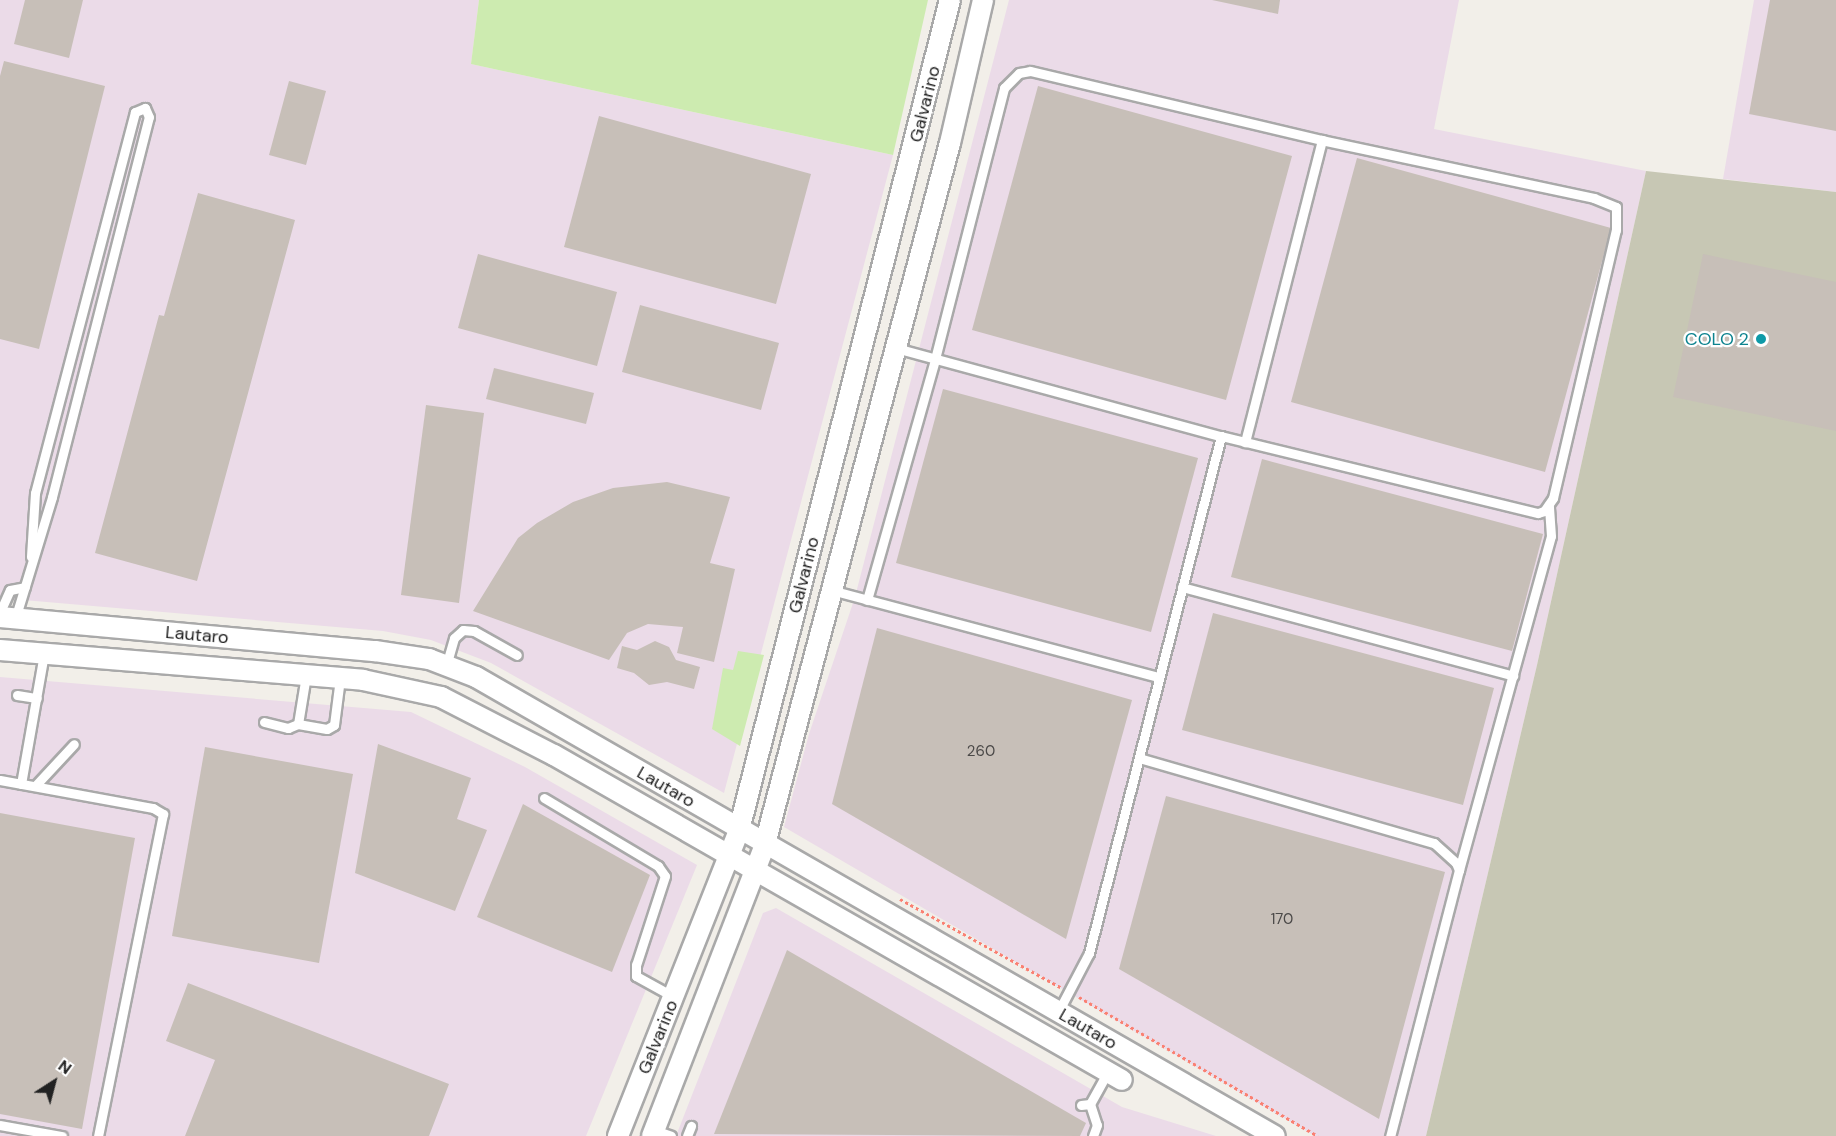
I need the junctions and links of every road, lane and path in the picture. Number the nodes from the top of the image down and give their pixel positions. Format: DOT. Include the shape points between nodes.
graph roads {
  1 [pos="950,0"];
  2 [pos="983,0"];
  3 [pos="1322,140"];
  4 [pos="896,348"];
  5 [pos="935,359"];
  6 [pos="1221,436"];
  7 [pos="1245,442"];
  8 [pos="1549,505"];
  9 [pos="31,557"];
  10 [pos="24,587"];
  11 [pos="1182,587"];
  12 [pos="831,590"];
  13 [pos="867,600"];
  14 [pos="5,616"];
  15 [pos="0,650"];
  16 [pos="44,654"];
  17 [pos="517,656"];
  18 [pos="446,666"];
  19 [pos="306,675"];
  20 [pos="1513,676"];
  21 [pos="1160,677"];
  22 [pos="340,678"];
  23 [pos="17,694"];
  24 [pos="37,698"];
  25 [pos="264,722"];
  26 [pos="298,724"];
  27 [pos="74,744"];
  28 [pos="1139,758"];
  29 [pos="0,780"];
  30 [pos="21,784"];
  31 [pos="35,786"];
  32 [pos="544,798"];
  33 [pos="739,830"];
  34 [pos="765,844"];
  35 [pos="730,858"];
  36 [pos="1459,870"];
  37 [pos="756,872"];
  38 [pos="890,893"];
  39 [pos="1070,992"];
  40 [pos="674,997"];
  41 [pos="1058,1012"];
  42 [pos="1115,1076"];
  43 [pos="0,1125"];
  44 [pos="691,1126"];
  45 [pos="659,1134"];
  46 [pos="62,1136"];
  47 [pos="98,1136"];
  48 [pos="618,1136"];
  49 [pos="687,1136"];
  50 [pos="1093,1136"];
  51 [pos="1275,1136"];
  52 [pos="1318,1136"];
  53 [pos="1390,1136"];
  1 -- 33 [label="street, Galvarino"];
  2 -- 4 [label="street, Galvarino"];
  3 -- 5 [label="lane" via="1030,71 1012,76 1004,88"];
  3 -- 7 [label="lane"];
  3 -- 8 [label="lane" via="1594,198 1616,207 1617,230"];
  4 -- 5 [label="lane"];
  4 -- 12 [label="street, Galvarino"];
  5 -- 6 [label="lane"];
  5 -- 13 [label="lane"];
  6 -- 7 [label="lane"];
  6 -- 11 [label="lane"];
  7 -- 8 [label="lane" via="1538,513"];
  8 -- 20 [label="lane" via="1551,536"];
  9 -- 9 [label="lane" via="52,497 149,117 145,108 135,112 34,494"];
  9 -- 10 [label="lane"];
  10 -- 14 [label="lane"];
  10 -- 14 [label="lane" via="10,590"];
  11 -- 20 [label="lane"];
  11 -- 21 [label="lane"];
  12 -- 13 [label="lane"];
  12 -- 34 [label="street, Galvarino"];
  13 -- 21 [label="lane"];
  14 -- 18 [label="street, Lautaro" via="375,651 429,659"];
  15 -- 16 [label="street, Lautaro"];
  16 -- 19 [label="street, Lautaro"];
  16 -- 24 [label="lane"];
  17 -- 18 [label="lane" via="474,631 463,630 454,638"];
  18 -- 33 [label="street, Lautaro" via="476,677"];
  19 -- 22 [label="street, Lautaro"];
  19 -- 26 [label="lane"];
  20 -- 36 [label="lane"];
  21 -- 28 [label="lane"];
  22 -- 26 [label="lane" via="334,725 327,729"];
  22 -- 35 [label="street, Lautaro" via="408,687 463,705"];
  23 -- 24 [label="lane"];
  24 -- 30 [label="lane"];
  25 -- 26 [label="lane" via="288,728"];
  27 -- 31 [label="lane"];
  28 -- 36 [label="lane" via="1434,843"];
  28 -- 39 [label="lane" via="1089,952"];
  29 -- 30 [label="lane"];
  30 -- 31 [label="lane"];
  31 -- 47 [label="lane" via="153,808 163,814"];
  32 -- 40 [label="lane" via="658,866 665,876 636,965 636,976"];
  33 -- 34 [label="street, Lautaro"];
  33 -- 35 [label="street, Galvarino"];
  34 -- 37 [label="street, Galvarino"];
  34 -- 41 [label="street, Lautaro"];
  35 -- 37 [label="street, Lautaro"];
  35 -- 40 [label="street, Galvarino"];
  36 -- 53 [label="lane"];
  37 -- 42 [label="street, Lautaro"];
  37 -- 45 [label="street, Galvarino"];
  38 -- 39 [label="path"];
  39 -- 41 [label="lane"];
  39 -- 52 [label="path"];
  40 -- 48 [label="street, Galvarino"];
  41 -- 51 [label="street, Lautaro"];
  42 -- 50 [label="lane" via="1085,1104 1097,1125"];
  43 -- 46 [label="lane"];
  44 -- 49 [label="lane"];
}
